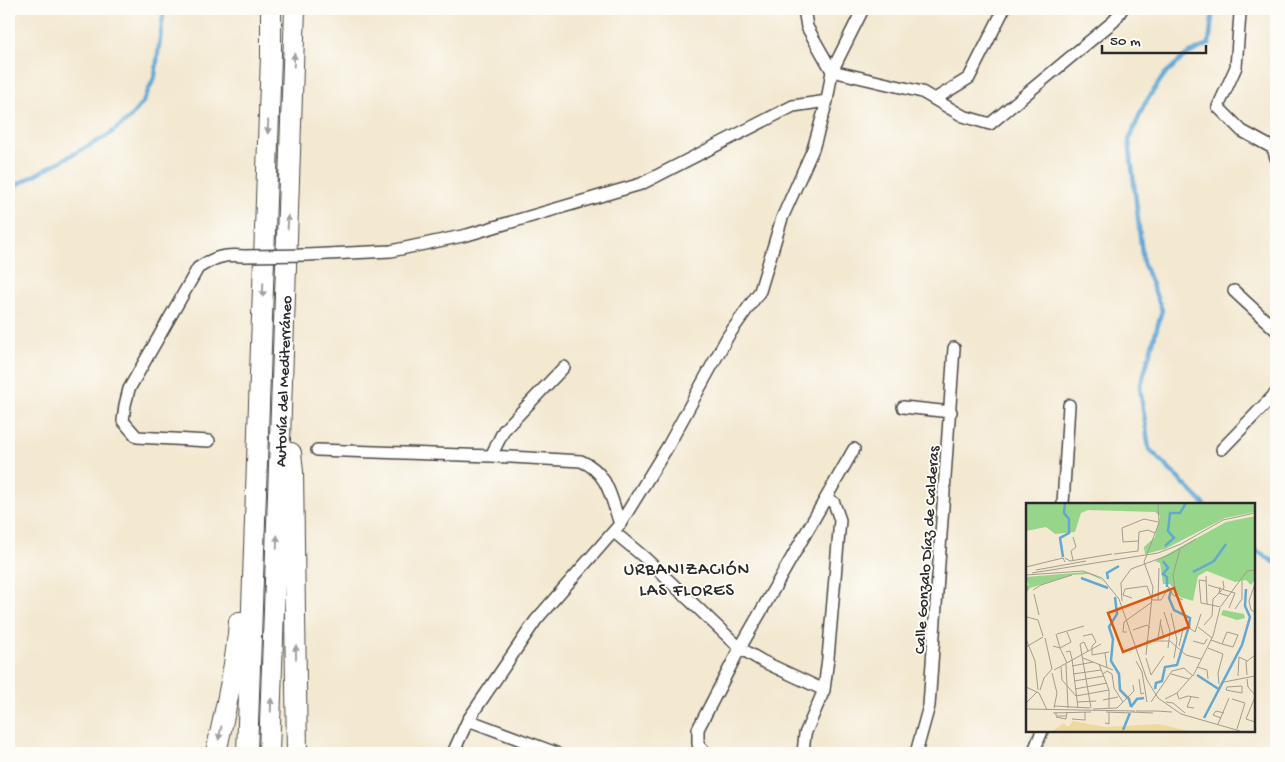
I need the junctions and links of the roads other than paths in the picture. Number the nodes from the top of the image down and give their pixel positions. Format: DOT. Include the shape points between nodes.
graph roads {
  1 [pos="271,9"];
  2 [pos="295,9"];
  3 [pos="804,9"];
  4 [pos="863,9"];
  5 [pos="1004,9"];
  6 [pos="1122,9"];
  7 [pos="1238,9"];
  8 [pos="832,71"];
  9 [pos="935,99"];
  10 [pos="827,101"];
  11 [pos="1275,148"];
  12 [pos="1234,291"];
  13 [pos="1276,330"];
  14 [pos="954,348"];
  15 [pos="564,367"];
  16 [pos="283,383"];
  17 [pos="1276,393"];
  18 [pos="1069,405"];
  19 [pos="903,407"];
  20 [pos="951,412"];
  21 [pos="209,441"];
  22 [pos="854,449"];
  23 [pos="1222,449"];
  24 [pos="318,450"];
  25 [pos="491,456"];
  26 [pos="256,460"];
  27 [pos="826,498"];
  28 [pos="1063,503"];
  29 [pos="617,528"];
  30 [pos="740,648"];
  31 [pos="824,690"];
  32 [pos="468,720"];
  33 [pos="1042,732"];
  34 [pos="216,753"];
  35 [pos="246,753"];
  36 [pos="270,753"];
  37 [pos="297,753"];
  38 [pos="453,753"];
  39 [pos="556,753"];
  40 [pos="705,753"];
  41 [pos="803,753"];
  42 [pos="916,753"];
  43 [pos="1033,753"];
  1 -- 26 [label="highway, Autovía del Mediterráneo, one-way"];
  16 -- 2 [label="highway, Autovía del Mediterráneo, one-way"];
  3 -- 8 [label="street" via="807,27"];
  4 -- 8 [label="street"];
  5 -- 9 [label="street" via="969,78"];
  6 -- 9 [label="street" via="1114,21 990,124 963,116"];
  7 -- 11 [label="street" via="1236,67 1218,107 1242,131"];
  8 -- 9 [label="street" via="922,92"];
  8 -- 10 [label="street"];
  10 -- 21 [label="street, bridge" via="794,106 641,184 467,235 391,251 307,256 227,254 210,260 198,268 129,389 123,421 136,437"];
  10 -- 29 [label="street" via="814,149 782,218 760,291 728,336 668,446"];
  12 -- 13 [label="street"];
  14 -- 20 [label="street, Calle Gonzalo Díaz de Calderas"];
  15 -- 25 [label="street" via="504,430"];
  36 -- 16 [label="highway, Autovía del Mediterráneo, one-way"];
  37 -- 16 [label="highway, one-way" via="293,472"];
  17 -- 23 [label="street"];
  18 -- 28 [label="street"];
  19 -- 20 [label="street"];
  20 -- 42 [label="street, Calle Gonzalo Díaz de Calderas" via="930,706"];
  22 -- 27 [label="street"];
  24 -- 25 [label="street"];
  25 -- 29 [label="street" via="581,461 592,465 604,478"];
  26 -- 34 [label="highway, one-way" via="247,494 238,638"];
  26 -- 35 [label="highway, Autovía del Mediterráneo"];
  27 -- 30 [label="street"];
  27 -- 31 [label="street" via="834,503 840,520"];
  29 -- 30 [label="street"];
  29 -- 32 [label="street" via="536,620"];
  30 -- 31 [label="street"];
  30 -- 40 [label="street" via="698,729 698,744"];
  31 -- 41 [label="street" via="805,734"];
  32 -- 38 [label="street"];
  32 -- 39 [label="street"];
  33 -- 43 [label="street"];
}
